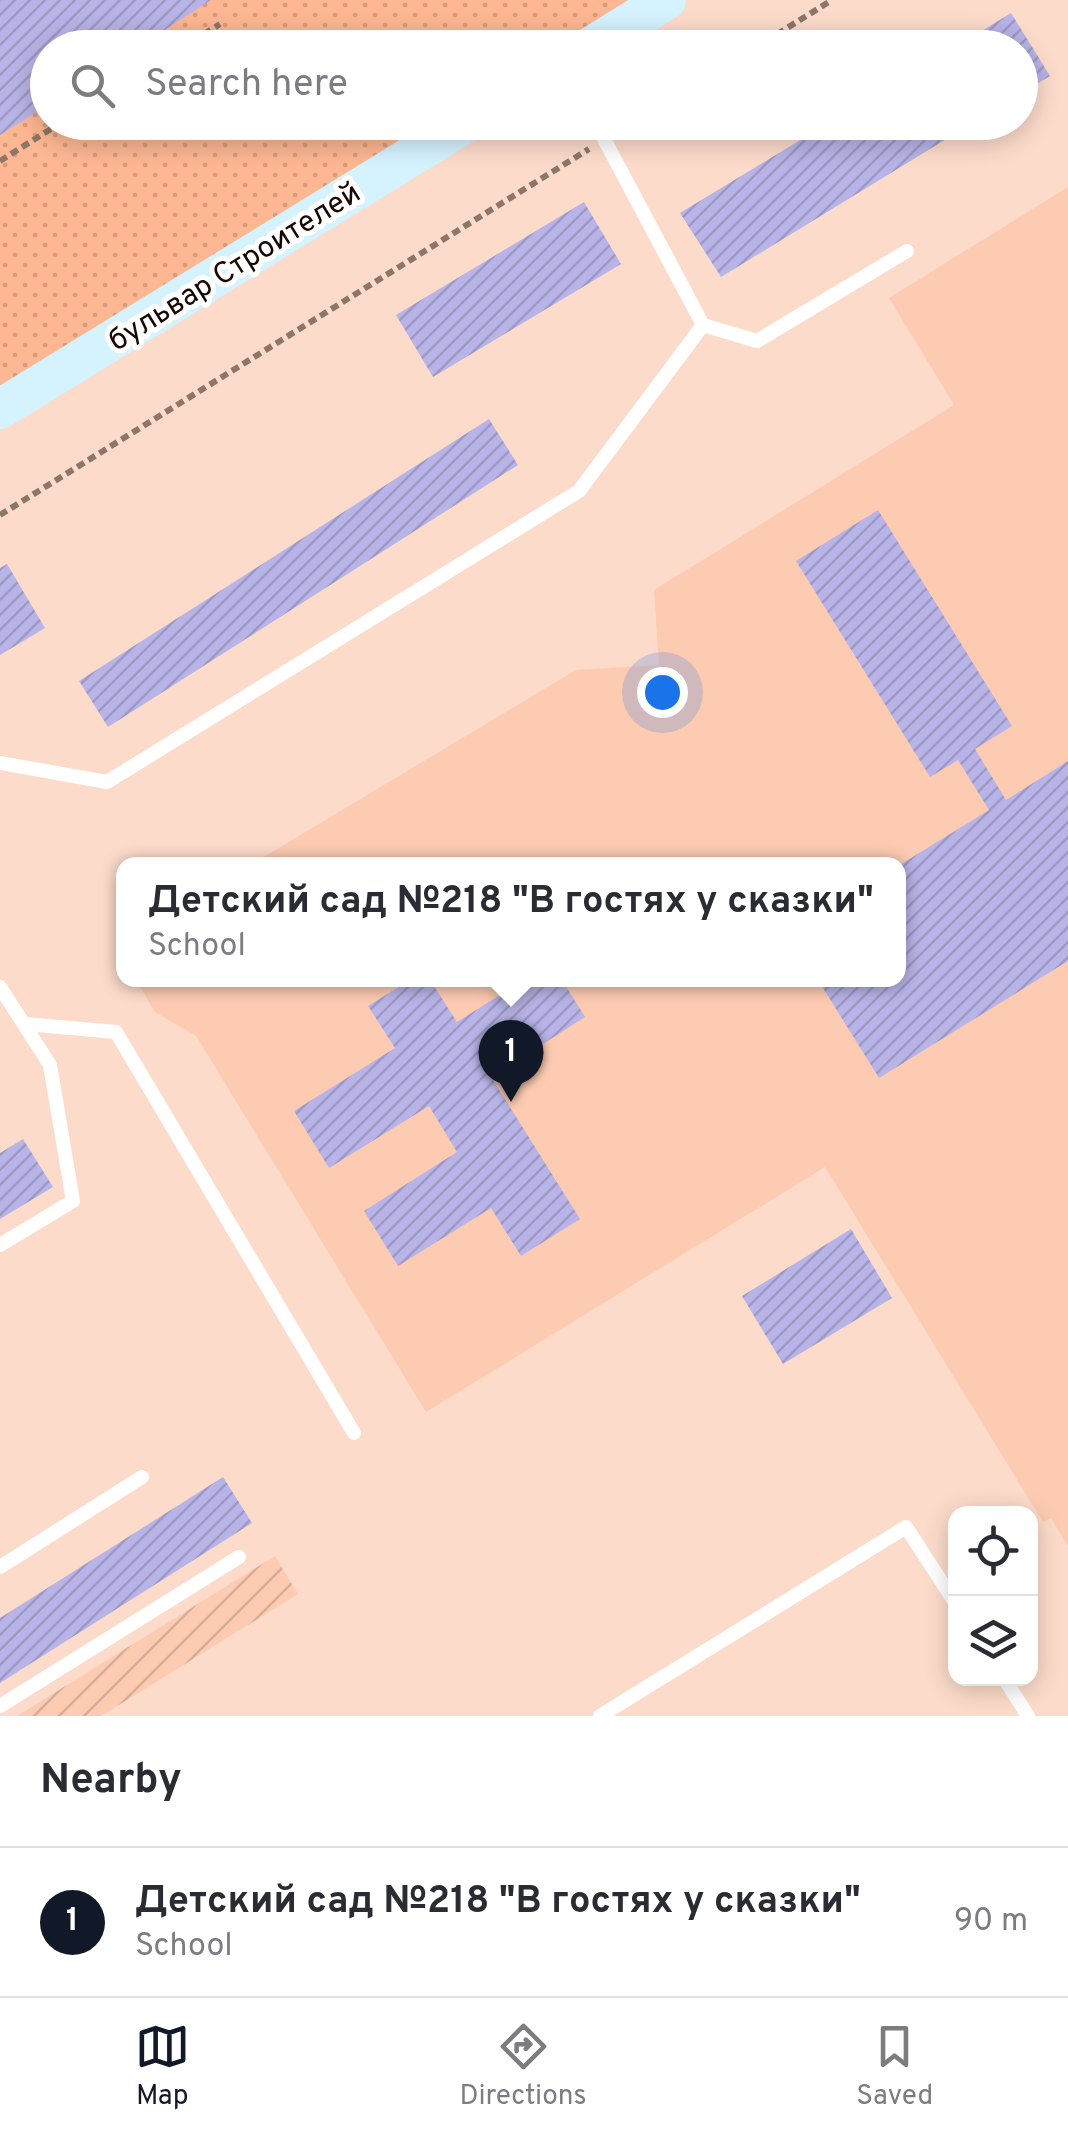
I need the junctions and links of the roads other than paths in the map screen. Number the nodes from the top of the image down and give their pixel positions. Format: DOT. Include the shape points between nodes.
graph roads {
  1 [pos="666,0"];
  2 [pos="618,30"];
  3 [pos="438,140"];
  4 [pos="605,140"];
  5 [pos="907,251"];
  6 [pos="702,325"];
  7 [pos="0,409"];
  8 [pos="0,763"];
  9 [pos="0,988"];
  10 [pos="25,1024"];
  11 [pos="0,1245"];
  12 [pos="354,1433"];
  13 [pos="142,1477"];
  14 [pos="239,1557"];
  15 [pos="0,1566"];
  16 [pos="951,1596"];
  17 [pos="1009,1686"];
  18 [pos="0,1706"];
  19 [pos="600,1716"];
  20 [pos="1028,1716"];
  1 -- 2 [label="street"];
  3 -- 7 [label="street, бульвар Строителей"];
  4 -- 6 [label="lane"];
  5 -- 6 [label="lane" via="757,342"];
  6 -- 8 [label="lane" via="579,491 108,782"];
  9 -- 10 [label="lane"];
  10 -- 11 [label="lane" via="50,1065 73,1201"];
  10 -- 12 [label="lane" via="116,1032"];
  13 -- 15 [label="lane"];
  14 -- 18 [label="lane"];
  16 -- 19 [label="lane" via="906,1527"];
  17 -- 20 [label="lane"];
}
